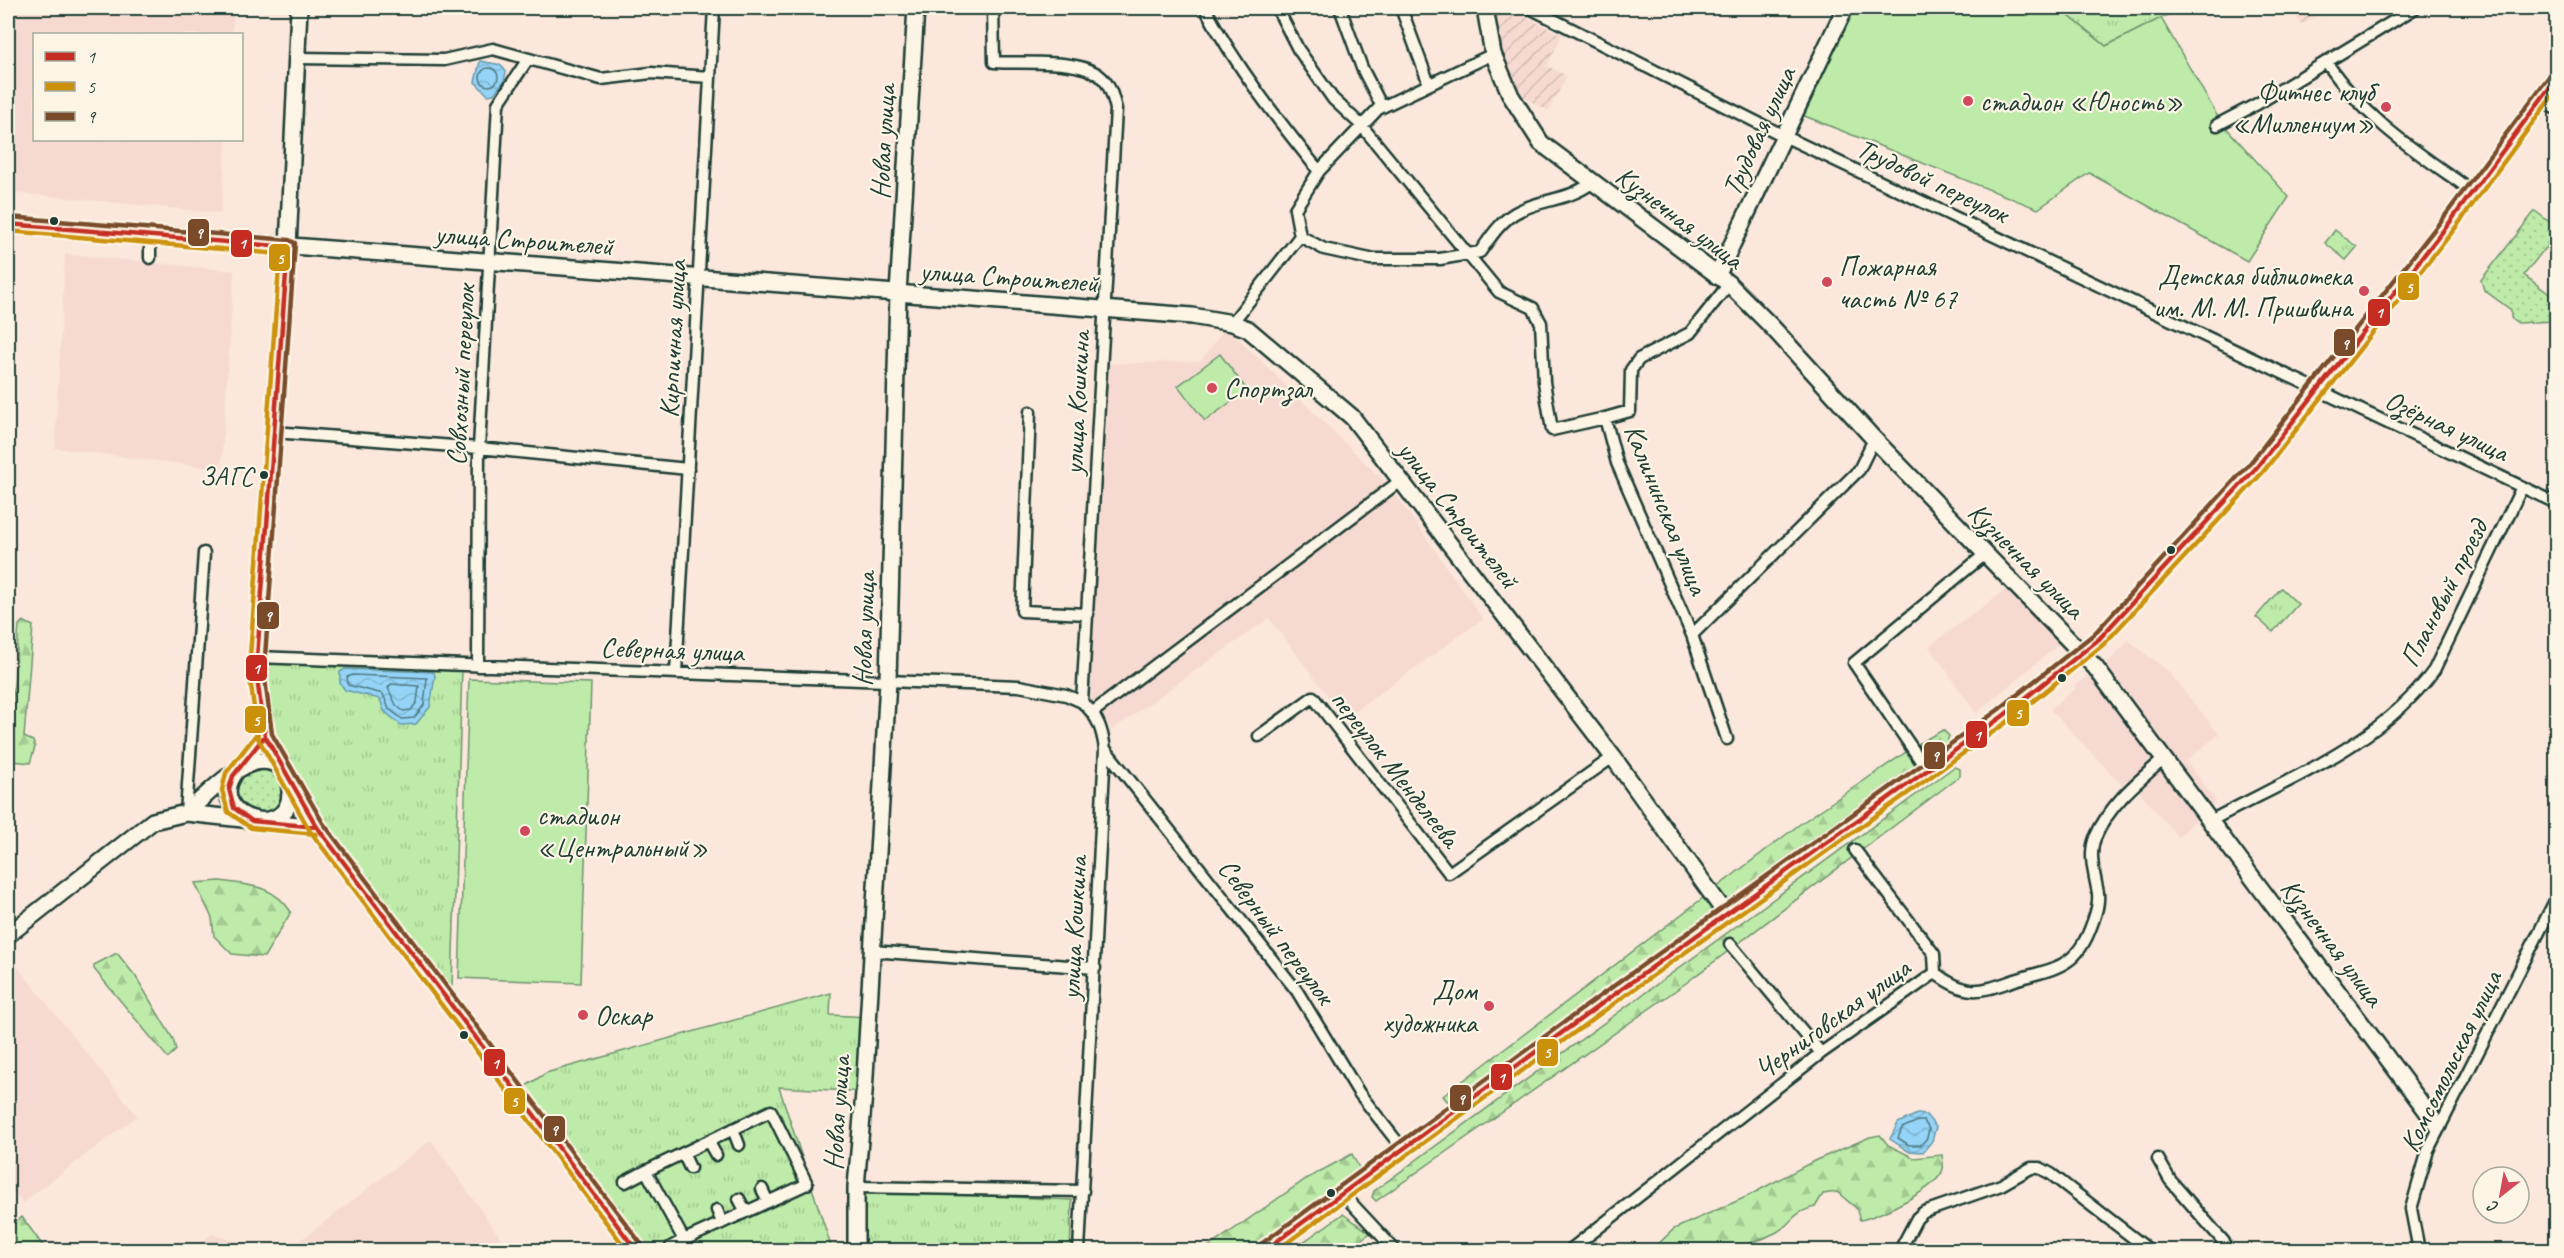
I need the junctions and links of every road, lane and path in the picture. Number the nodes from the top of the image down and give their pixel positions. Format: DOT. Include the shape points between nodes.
graph roads {
  1 [pos="299,8"];
  2 [pos="714,8"];
  3 [pos="916,8"];
  4 [pos="993,8"];
  5 [pos="1205,8"];
  6 [pos="1277,8"];
  7 [pos="1340,8"];
  8 [pos="1401,8"];
  9 [pos="1485,8"];
  10 [pos="1530,8"];
  11 [pos="1845,8"];
  12 [pos="2415,8"];
  13 [pos="1493,54"];
  14 [pos="297,58"];
  15 [pos="528,59"];
  16 [pos="2326,62"];
  17 [pos="710,77"];
  18 [pos="2556,79"];
  19 [pos="1429,84"];
  20 [pos="2541,99"];
  21 [pos="2556,106"];
  22 [pos="1382,107"];
  23 [pos="1361,125"];
  24 [pos="2217,125"];
  25 [pos="1784,136"];
  26 [pos="1319,171"];
  27 [pos="1593,183"];
  28 [pos="2472,191"];
  29 [pos="8,224"];
  30 [pos="150,235"];
  31 [pos="1300,236"];
  32 [pos="288,247"];
  33 [pos="1469,253"];
  34 [pos="150,258"];
  35 [pos="489,262"];
  36 [pos="700,278"];
  37 [pos="1723,280"];
  38 [pos="898,293"];
  39 [pos="1106,309"];
  40 [pos="1232,323"];
  41 [pos="2318,390"];
  42 [pos="1030,412"];
  43 [pos="1605,418"];
  44 [pos="274,432"];
  45 [pos="1874,439"];
  46 [pos="479,448"];
  47 [pos="688,469"];
  48 [pos="1401,481"];
  49 [pos="2522,487"];
  50 [pos="2556,502"];
  51 [pos="204,553"];
  52 [pos="1984,555"];
  53 [pos="1088,614"];
  54 [pos="1692,634"];
  55 [pos="2083,654"];
  56 [pos="257,657"];
  57 [pos="478,666"];
  58 [pos="676,673"];
  59 [pos="888,681"];
  60 [pos="1082,702"];
  61 [pos="1093,712"];
  62 [pos="265,736"];
  63 [pos="1258,736"];
  64 [pos="1727,739"];
  65 [pos="1105,749"];
  66 [pos="1613,757"];
  67 [pos="2164,759"];
  68 [pos="243,765"];
  69 [pos="1927,770"];
  70 [pos="289,781"];
  71 [pos="186,813"];
  72 [pos="252,821"];
  73 [pos="2210,821"];
  74 [pos="317,827"];
  75 [pos="1855,850"];
  76 [pos="2556,899"];
  77 [pos="1726,914"];
  78 [pos="8,935"];
  79 [pos="1730,944"];
  80 [pos="872,951"];
  81 [pos="1095,968"];
  82 [pos="1935,973"];
  83 [pos="1821,1053"];
  84 [pos="2439,1126"];
  85 [pos="733,1129"];
  86 [pos="708,1141"];
  87 [pos="739,1144"];
  88 [pos="1402,1148"];
  89 [pos="683,1153"];
  90 [pos="716,1155"];
  91 [pos="2158,1160"];
  92 [pos="690,1168"];
  93 [pos="646,1171"];
  94 [pos="625,1182"];
  95 [pos="856,1187"];
  96 [pos="762,1189"];
  97 [pos="1083,1191"];
  98 [pos="1341,1192"];
  99 [pos="739,1199"];
  100 [pos="768,1202"];
  101 [pos="717,1210"];
  102 [pos="746,1212"];
  103 [pos="722,1223"];
  104 [pos="684,1240"];
  105 [pos="670,1246"];
  106 [pos="2223,1246"];
  107 [pos="2420,1250"];
  108 [pos="636,1251"];
  109 [pos="856,1251"];
  110 [pos="1079,1251"];
  111 [pos="1264,1251"];
  112 [pos="1395,1251"];
  113 [pos="1570,1251"];
  114 [pos="1900,1251"];
  115 [pos="2149,1251"];
  1 -- 14 [label="street"];
  2 -- 17 [label="street, Кирпичная улица"];
  3 -- 38 [label="street, Новая улица"];
  4 -- 39 [label="street, улица Кошкина" via="994,62 1084,66 1101,77 1112,92 1116,109"];
  5 -- 26 [label="street" via="1268,109"];
  6 -- 23 [label="street" via="1298,49 1328,91"];
  7 -- 22 [label="street" via="1362,68"];
  8 -- 19 [label="street"];
  9 -- 13 [label="street, Кузнечная улица"];
  10 -- 25 [label="street, Трудовой переулок"];
  11 -- 25 [label="street, Трудовая улица"];
  12 -- 16 [label="street"];
  13 -- 19 [label="street"];
  13 -- 27 [label="street, Кузнечная улица" via="1511,96 1541,142"];
  14 -- 15 [label="street" via="444,60 493,49"];
  14 -- 32 [label="street"];
  15 -- 17 [label="street" via="601,79 651,73"];
  15 -- 35 [label="street, Совхозный переулок" via="498,104"];
  16 -- 24 [label="street"];
  16 -- 28 [label="street" via="2348,93 2380,124"];
  17 -- 36 [label="street, Кирпичная улица"];
  18 -- 20 [label="main road"];
  19 -- 22 [label="street"];
  20 -- 21 [label="street"];
  20 -- 28 [label="main road"];
  22 -- 23 [label="street"];
  23 -- 26 [label="street"];
  23 -- 33 [label="street" via="1422,202"];
  25 -- 37 [label="street, Трудовая улица"];
  25 -- 41 [label="street, Трудовой переулок"];
  26 -- 31 [label="street" via="1295,209"];
  27 -- 33 [label="street" via="1578,194 1514,214 1480,252"];
  27 -- 37 [label="street, Кузнечная улица"];
  28 -- 41 [label="main road"];
  29 -- 30 [label="street, улица Строителей"];
  30 -- 32 [label="street, улица Строителей"];
  30 -- 34 [label="street"];
  31 -- 33 [label="street" via="1324,249 1370,258 1440,259"];
  31 -- 40 [label="street"];
  32 -- 35 [label="street, улица Строителей"];
  32 -- 44 [label="street"];
  33 -- 43 [label="street" via="1499,292 1533,308 1541,323 1544,382 1552,430"];
  35 -- 36 [label="street, улица Строителей"];
  35 -- 46 [label="street, Совхозный переулок"];
  36 -- 38 [label="street, улица Строителей"];
  36 -- 47 [label="street, Кирпичная улица"];
  37 -- 43 [label="street, Калининская улица" via="1690,333 1639,359 1630,370 1630,411"];
  37 -- 45 [label="street, Кузнечная улица" via="1772,327"];
  38 -- 39 [label="street, улица Строителей"];
  38 -- 59 [label="street, Новая улица"];
  39 -- 40 [label="street, улица Строителей"];
  39 -- 53 [label="street, улица Кошкина"];
  40 -- 48 [label="street, улица Строителей" via="1251,331 1352,417"];
  41 -- 49 [label="street, Озёрная улица"];
  41 -- 55 [label="main road" via="2227,503"];
  42 -- 53 [label="street, улица Кошкина" via="1022,611"];
  43 -- 54 [label="street, Калининская улица" via="1617,463"];
  44 -- 46 [label="street"];
  44 -- 56 [label="street"];
  45 -- 52 [label="street, Кузнечная улица"];
  45 -- 54 [label="street" via="1859,470"];
  46 -- 47 [label="street"];
  46 -- 57 [label="street, Совхозный переулок"];
  47 -- 58 [label="street, Кирпичная улица"];
  48 -- 61 [label="street"];
  48 -- 66 [label="street, улица Строителей"];
  49 -- 50 [label="street, Озёрная улица"];
  49 -- 73 [label="street, Плановый проезд" via="2434,670 2422,687 2394,715 2351,746"];
  51 -- 71 [label="street"];
  52 -- 55 [label="street, Кузнечная улица"];
  52 -- 69 [label="street" via="1854,663"];
  53 -- 60 [label="street, улица Кошкина"];
  54 -- 64 [label="street, Калининская улица"];
  55 -- 67 [label="street, Кузнечная улица"];
  55 -- 69 [label="main road"];
  56 -- 57 [label="street, Северная улица"];
  56 -- 62 [label="street"];
  57 -- 58 [label="street, Северная улица"];
  58 -- 59 [label="street, Северная улица"];
  59 -- 60 [label="street, Северная улица" via="1019,686 1066,694"];
  59 -- 80 [label="street, Новая улица"];
  60 -- 61 [label="street, улица Кошкина"];
  61 -- 65 [label="street, улица Кошкина" via="1102,727"];
  62 -- 68 [label="street"];
  62 -- 70 [label="street"];
  63 -- 66 [label="street, переулок Менделеева" via="1314,697 1449,873"];
  65 -- 81 [label="street, улица Кошкина"];
  65 -- 88 [label="street, Северный переулок" via="1297,991 1359,1093"];
  66 -- 77 [label="street, улица Строителей"];
  67 -- 73 [label="street, Кузнечная улица"];
  67 -- 82 [label="street, Черниговская улица" via="2114,806 2094,840 2092,861 2099,900 2085,944 2077,956 1981,992 1962,989"];
  68 -- 70 [label="street" via="270,762 281,768"];
  68 -- 71 [label="street"];
  68 -- 72 [label="street" via="233,776 230,798 234,808"];
  69 -- 77 [label="main road"];
  70 -- 72 [label="street" via="291,795 278,817"];
  70 -- 74 [label="street"];
  71 -- 72 [label="street"];
  71 -- 78 [label="street" via="153,821"];
  72 -- 74 [label="street"];
  73 -- 84 [label="street, Кузнечная улица"];
  74 -- 108 [label="street"];
  75 -- 82 [label="street" via="1934,954"];
  76 -- 84 [label="street, Комсомольская улица"];
  77 -- 88 [label="main road"];
  79 -- 83 [label="street"];
  80 -- 81 [label="street"];
  80 -- 95 [label="street, Новая улица"];
  81 -- 97 [label="street, улица Кошкина"];
  82 -- 83 [label="street, Черниговская улица"];
  83 -- 113 [label="street, Черниговская улица"];
  84 -- 107 [label="street, Комсомольская улица" via="2411,1209"];
  85 -- 86 [label="street"];
  85 -- 87 [label="street"];
  85 -- 100 [label="street" via="771,1111 776,1120 807,1185"];
  86 -- 89 [label="street"];
  86 -- 90 [label="street"];
  88 -- 98 [label="main road"];
  89 -- 92 [label="street"];
  89 -- 93 [label="street"];
  91 -- 106 [label="street"];
  93 -- 94 [label="street"];
  93 -- 104 [label="street"];
  95 -- 97 [label="street"];
  95 -- 109 [label="street, Новая улица"];
  96 -- 100 [label="street"];
  97 -- 110 [label="street, улица Кошкина"];
  98 -- 111 [label="main road"];
  98 -- 112 [label="street"];
  99 -- 102 [label="street"];
  100 -- 102 [label="street"];
  101 -- 103 [label="street"];
  102 -- 103 [label="street"];
  103 -- 104 [label="street"];
  104 -- 105 [label="street"];
  114 -- 115 [label="street" via="1924,1212 2001,1185 2031,1168 2050,1174"];
}
